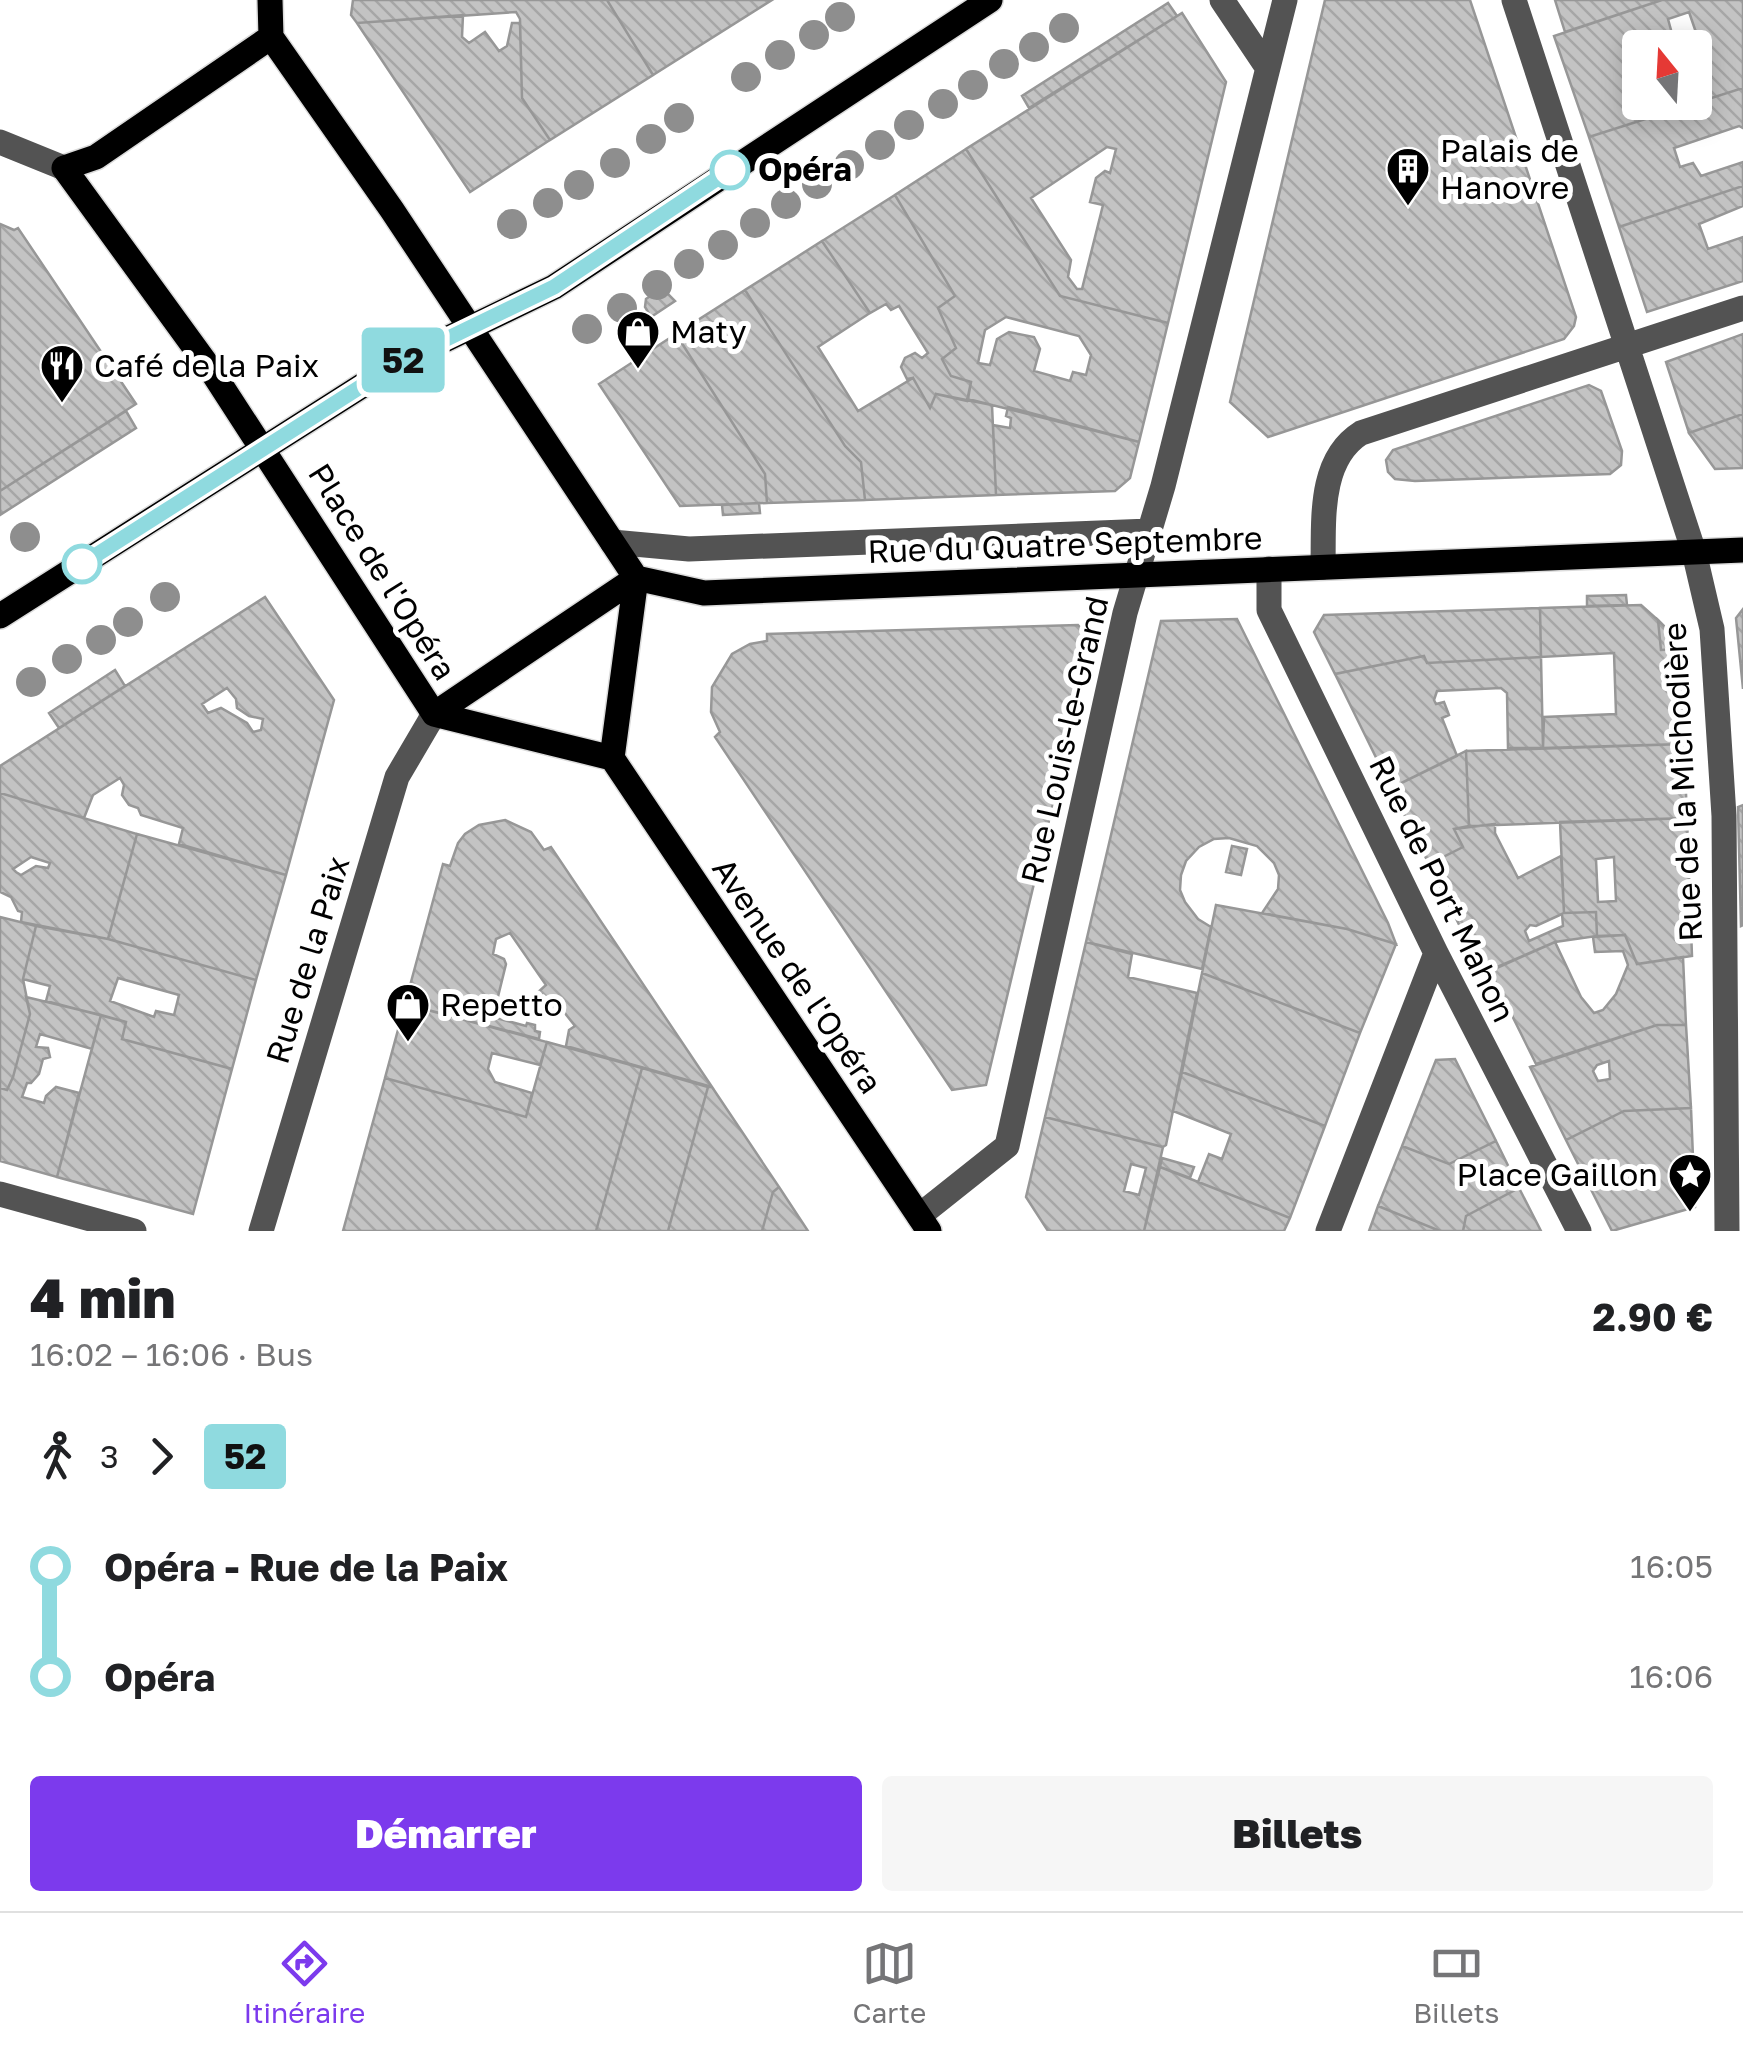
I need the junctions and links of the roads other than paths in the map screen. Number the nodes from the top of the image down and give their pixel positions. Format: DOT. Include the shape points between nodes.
graph roads {
  1 [pos="270,0"];
  2 [pos="990,0"];
  3 [pos="1222,0"];
  4 [pos="1285,0"];
  5 [pos="1514,0"];
  6 [pos="271,37"];
  7 [pos="1268,67"];
  8 [pos="0,142"];
  9 [pos="64,168"];
  10 [pos="1743,308"];
  11 [pos="470,328"];
  12 [pos="1627,346"];
  13 [pos="264,448"];
  14 [pos="1150,530"];
  15 [pos="612,542"];
  16 [pos="1743,550"];
  17 [pos="1694,552"];
  18 [pos="1322,567"];
  19 [pos="1269,569"];
  20 [pos="1137,575"];
  21 [pos="636,578"];
  22 [pos="0,616"];
  23 [pos="434,714"];
  24 [pos="612,758"];
  25 [pos="1436,954"];
  26 [pos="0,1194"];
  27 [pos="924,1223"];
  28 [pos="134,1231"];
  29 [pos="261,1231"];
  30 [pos="1328,1231"];
  31 [pos="1579,1231"];
  32 [pos="1728,1231"];
  1 -- 6 [label="main road"];
  2 -- 11 [label="main road" via="564,280"];
  3 -- 7 [label="street"];
  4 -- 7 [label="street, Rue Louis-le-Grand"];
  5 -- 12 [label="street, Rue de la Michodière"];
  6 -- 9 [label="main road" via="96,157"];
  6 -- 11 [label="main road"];
  7 -- 14 [label="street, Rue Louis-le-Grand"];
  8 -- 9 [label="street"];
  9 -- 13 [label="main road, Place de l'Opéra"];
  10 -- 12 [label="street"];
  11 -- 13 [label="main road" via="401,361"];
  11 -- 15 [label="main road"];
  12 -- 17 [label="street, Rue de la Michodière"];
  12 -- 18 [label="street" via="1348,442 1328,487"];
  13 -- 22 [label="main road"];
  13 -- 23 [label="main road, Place de l'Opéra"];
  14 -- 15 [label="street, Rue du Quatre Septembre" via="689,550"];
  14 -- 20 [label="street, Rue Louis-le-Grand"];
  15 -- 21 [label="main road"];
  16 -- 17 [label="main road, Rue du Quatre Septembre"];
  17 -- 18 [label="main road, Rue du Quatre Septembre"];
  17 -- 32 [label="street, Rue de la Michodière" via="1712,629 1724,816"];
  18 -- 19 [label="main road, Rue du Quatre Septembre"];
  19 -- 20 [label="main road, Rue du Quatre Septembre"];
  19 -- 25 [label="street, Rue de Port Mahon" via="1269,610"];
  20 -- 21 [label="main road, Rue du Quatre Septembre" via="704,593"];
  20 -- 27 [label="street, Rue Louis-le-Grand" via="1006,1146"];
  21 -- 23 [label="main road"];
  21 -- 24 [label="main road"];
  23 -- 24 [label="main road, Place de l'Opéra"];
  23 -- 29 [label="street, Rue de la Paix" via="398,776"];
  24 -- 27 [label="main road, Avenue de l'Opéra"];
  25 -- 30 [label="street"];
  25 -- 31 [label="street, Rue de Port Mahon"];
  26 -- 28 [label="street"];
}
